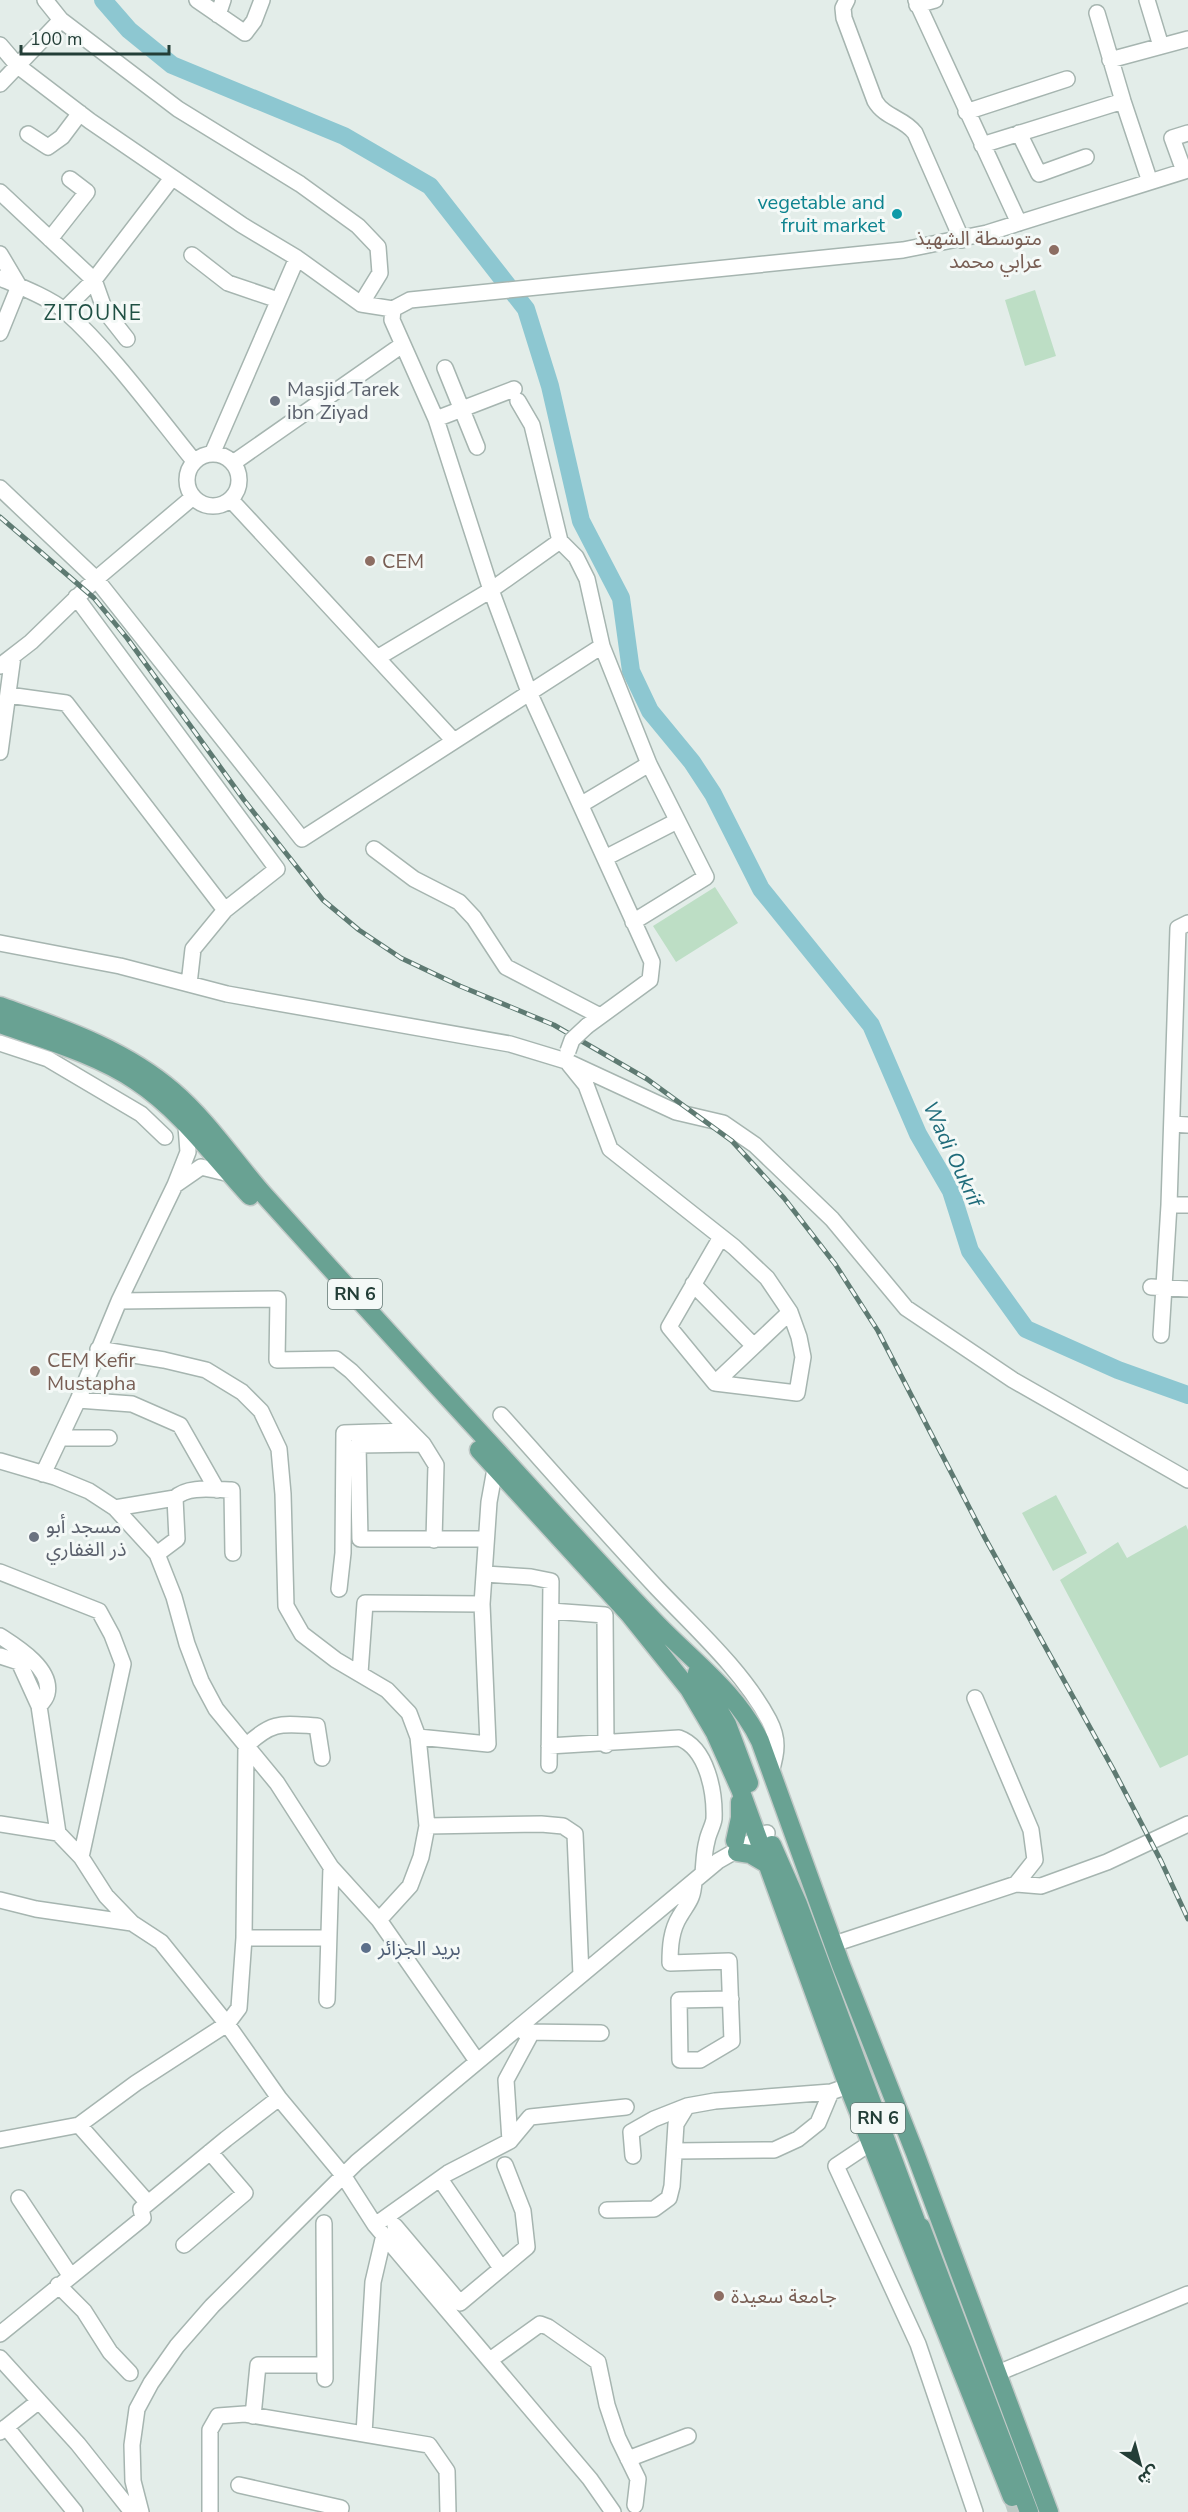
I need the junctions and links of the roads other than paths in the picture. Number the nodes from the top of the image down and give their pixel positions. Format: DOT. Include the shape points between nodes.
graph roads {
  1 [pos="45,0"];
  2 [pos="197,0"];
  3 [pos="262,0"];
  4 [pos="847,0"];
  5 [pos="935,0"];
  6 [pos="1148,0"];
  7 [pos="916,2"];
  8 [pos="221,7"];
  9 [pos="1097,13"];
  10 [pos="61,20"];
  11 [pos="1188,39"];
  12 [pos="0,45"];
  13 [pos="1161,46"];
  14 [pos="1110,60"];
  15 [pos="18,66"];
  16 [pos="1067,79"];
  17 [pos="0,84"];
  18 [pos="1123,101"];
  19 [pos="966,112"];
  20 [pos="80,113"];
  21 [pos="1019,133"];
  22 [pos="1188,133"];
  23 [pos="28,134"];
  24 [pos="982,144"];
  25 [pos="1086,157"];
  26 [pos="1186,171"];
  27 [pos="172,178"];
  28 [pos="70,179"];
  29 [pos="1150,182"];
  30 [pos="0,192"];
  31 [pos="1019,223"];
  32 [pos="50,239"];
  33 [pos="962,240"];
  34 [pos="0,254"];
  35 [pos="192,255"];
  36 [pos="297,258"];
  37 [pos="0,278"];
  38 [pos="94,280"];
  39 [pos="19,286"];
  40 [pos="278,300"];
  41 [pos="361,304"];
  42 [pos="393,309"];
  43 [pos="64,310"];
  44 [pos="0,333"];
  45 [pos="126,339"];
  46 [pos="402,345"];
  47 [pos="445,368"];
  48 [pos="462,408"];
  49 [pos="436,419"];
  50 [pos="477,447"];
  51 [pos="212,454"];
  52 [pos="194,461"];
  53 [pos="233,463"];
  54 [pos="0,488"];
  55 [pos="193,497"];
  56 [pos="231,500"];
  57 [pos="560,541"];
  58 [pos="96,579"];
  59 [pos="491,590"];
  60 [pos="76,597"];
  61 [pos="602,646"];
  62 [pos="13,656"];
  63 [pos="376,658"];
  64 [pos="0,666"];
  65 [pos="530,692"];
  66 [pos="8,695"];
  67 [pos="454,741"];
  68 [pos="0,752"];
  69 [pos="649,764"];
  70 [pos="582,804"];
  71 [pos="677,821"];
  72 [pos="374,849"];
  73 [pos="605,858"];
  74 [pos="225,910"];
  75 [pos="633,922"];
  76 [pos="1188,924"];
  77 [pos="0,943"];
  78 [pos="189,984"];
  79 [pos="0,1006"];
  80 [pos="600,1016"];
  81 [pos="0,1024"];
  82 [pos="0,1043"];
  83 [pos="567,1056"];
  84 [pos="1172,1124"];
  85 [pos="1188,1125"];
  86 [pos="165,1137"];
  87 [pos="205,1152"];
  88 [pos="1169,1205"];
  89 [pos="1188,1205"];
  90 [pos="721,1237"];
  91 [pos="693,1284"];
  92 [pos="1157,1288"];
  93 [pos="1188,1289"];
  94 [pos="119,1301"];
  95 [pos="790,1312"];
  96 [pos="1161,1335"];
  97 [pos="754,1346"];
  98 [pos="98,1349"];
  99 [pos="715,1383"];
  100 [pos="78,1400"];
  101 [pos="501,1415"];
  102 [pos="407,1431"];
  103 [pos="60,1438"];
  104 [pos="109,1438"];
  105 [pos="423,1444"];
  106 [pos="0,1461"];
  107 [pos="502,1466"];
  108 [pos="44,1474"];
  109 [pos="1188,1480"];
  110 [pos="217,1490"];
  111 [pos="175,1498"];
  112 [pos="115,1508"];
  113 [pos="486,1539"];
  114 [pos="434,1540"];
  115 [pos="233,1553"];
  116 [pos="157,1554"];
  117 [pos="0,1572"];
  118 [pos="644,1573"];
  119 [pos="485,1574"];
  120 [pos="339,1589"];
  121 [pos="625,1589"];
  122 [pos="482,1604"];
  123 [pos="551,1611"];
  124 [pos="0,1636"];
  125 [pos="671,1637"];
  126 [pos="0,1656"];
  127 [pos="360,1673"];
  128 [pos="975,1698"];
  129 [pos="39,1706"];
  130 [pos="715,1734"];
  131 [pos="418,1737"];
  132 [pos="734,1742"];
  133 [pos="606,1744"];
  134 [pos="246,1746"];
  135 [pos="549,1746"];
  136 [pos="322,1758"];
  137 [pos="768,1763"];
  138 [pos="549,1765"];
  139 [pos="740,1789"];
  140 [pos="0,1824"];
  141 [pos="1188,1824"];
  142 [pos="427,1826"];
  143 [pos="760,1831"];
  144 [pos="58,1833"];
  145 [pos="736,1846"];
  146 [pos="81,1857"];
  147 [pos="767,1864"];
  148 [pos="331,1867"];
  149 [pos="699,1877"];
  150 [pos="1016,1884"];
  151 [pos="0,1900"];
  152 [pos="379,1920"];
  153 [pos="132,1923"];
  154 [pos="244,1938"];
  155 [pos="328,1938"];
  156 [pos="834,1944"];
  157 [pos="581,1975"];
  158 [pos="731,1999"];
  159 [pos="327,2000"];
  160 [pos="227,2024"];
  161 [pos="512,2032"];
  162 [pos="532,2032"];
  163 [pos="601,2033"];
  164 [pos="477,2061"];
  165 [pos="848,2086"];
  166 [pos="831,2092"];
  167 [pos="279,2098"];
  168 [pos="687,2106"];
  169 [pos="626,2107"];
  170 [pos="79,2125"];
  171 [pos="0,2140"];
  172 [pos="510,2141"];
  173 [pos="872,2142"];
  174 [pos="675,2151"];
  175 [pos="210,2152"];
  176 [pos="633,2156"];
  177 [pos="505,2165"];
  178 [pos="343,2175"];
  179 [pos="440,2179"];
  180 [pos="898,2191"];
  181 [pos="19,2198"];
  182 [pos="148,2203"];
  183 [pos="607,2210"];
  184 [pos="324,2223"];
  185 [pos="385,2228"];
  186 [pos="184,2245"];
  187 [pos="501,2268"];
  188 [pos="64,2280"];
  189 [pos="1188,2294"];
  190 [pos="0,2334"];
  191 [pos="0,2358"];
  192 [pos="490,2361"];
  193 [pos="130,2373"];
  194 [pos="998,2373"];
  195 [pos="39,2401"];
  196 [pos="253,2416"];
  197 [pos="3,2430"];
  198 [pos="364,2434"];
  199 [pos="688,2436"];
  200 [pos="628,2459"];
  201 [pos="238,2485"];
  202 [pos="635,2505"];
  203 [pos="75,2512"];
  204 [pos="132,2512"];
  205 [pos="141,2512"];
  206 [pos="210,2512"];
  207 [pos="340,2512"];
  208 [pos="448,2512"];
  209 [pos="613,2512"];
  210 [pos="975,2512"];
  211 [pos="1007,2512"];
  212 [pos="1029,2512"];
  213 [pos="1049,2512"];
  1 -- 10 [label="street"];
  2 -- 8 [label="street"];
  3 -- 8 [label="street" via="245,33"];
  4 -- 33 [label="street" via="844,18 875,101 884,113 904,122 915,133"];
  5 -- 7 [label="street"];
  6 -- 13 [label="street"];
  7 -- 19 [label="street"];
  9 -- 14 [label="street"];
  10 -- 15 [label="street"];
  10 -- 41 [label="street" via="178,109 300,184 358,226 378,247 380,273"];
  11 -- 13 [label="street"];
  12 -- 15 [label="street"];
  13 -- 14 [label="street"];
  14 -- 18 [label="street"];
  15 -- 17 [label="street"];
  15 -- 20 [label="street"];
  16 -- 19 [label="street"];
  18 -- 21 [label="street"];
  18 -- 29 [label="street"];
  19 -- 24 [label="street"];
  20 -- 23 [label="street" via="62,137 48,147"];
  20 -- 27 [label="street"];
  21 -- 24 [label="street"];
  21 -- 25 [label="street" via="1039,174"];
  22 -- 26 [label="street" via="1172,138"];
  24 -- 31 [label="street"];
  26 -- 29 [label="street"];
  27 -- 36 [label="street"];
  27 -- 38 [label="street"];
  28 -- 32 [label="street" via="87,192"];
  29 -- 31 [label="street"];
  30 -- 32 [label="street"];
  31 -- 33 [label="street"];
  32 -- 38 [label="street"];
  33 -- 42 [label="street" via="759,266 410,300"];
  34 -- 39 [label="street"];
  35 -- 40 [label="street" via="228,283"];
  36 -- 40 [label="street"];
  36 -- 41 [label="street"];
  37 -- 39 [label="street"];
  38 -- 43 [label="street"];
  38 -- 45 [label="street" via="105,311"];
  39 -- 43 [label="street"];
  39 -- 44 [label="street"];
  40 -- 51 [label="street"];
  41 -- 42 [label="street"];
  42 -- 46 [label="street" via="392,320"];
  43 -- 52 [label="street"];
  46 -- 49 [label="street"];
  46 -- 53 [label="street"];
  47 -- 48 [label="street"];
  48 -- 49 [label="street"];
  48 -- 50 [label="street"];
  48 -- 57 [label="street" via="516,395 532,425"];
  49 -- 59 [label="street"];
  51 -- 52 [label="street"];
  51 -- 53 [label="street" via="220,454"];
  52 -- 55 [label="street" via="187,481"];
  53 -- 56 [label="street" via="240,478"];
  54 -- 58 [label="street"];
  55 -- 56 [label="street" via="216,507"];
  55 -- 58 [label="street"];
  56 -- 63 [label="street"];
  57 -- 59 [label="street"];
  57 -- 61 [label="street" via="576,557 587,579"];
  58 -- 60 [label="street"];
  58 -- 67 [label="street" via="302,839"];
  59 -- 63 [label="street"];
  59 -- 65 [label="street"];
  60 -- 62 [label="street"];
  60 -- 74 [label="street" via="277,869"];
  61 -- 65 [label="street"];
  61 -- 69 [label="street"];
  62 -- 64 [label="street"];
  62 -- 66 [label="street"];
  63 -- 67 [label="street"];
  65 -- 67 [label="street"];
  65 -- 70 [label="street"];
  66 -- 68 [label="street"];
  66 -- 74 [label="street" via="66,702"];
  69 -- 70 [label="street"];
  69 -- 71 [label="street"];
  70 -- 73 [label="street"];
  71 -- 73 [label="street"];
  71 -- 75 [label="street" via="706,877"];
  72 -- 80 [label="street" via="414,879 459,902 506,968"];
  73 -- 75 [label="street"];
  74 -- 78 [label="street" via="193,950"];
  75 -- 80 [label="street" via="652,962 650,980"];
  76 -- 84 [label="street" via="1178,928"];
  77 -- 78 [label="street"];
  78 -- 83 [label="street"];
  79 -- 87 [label="main road, RN 6" via="77,1034 130,1060 174,1091 200,1117"];
  80 -- 83 [label="street, bridge" via="572,1040"];
  81 -- 87 [label="main road, RN 6" via="92,1058 135,1080 165,1102"];
  82 -- 86 [label="street" via="48,1059 141,1114"];
  83 -- 90 [label="street" via="586,1085 610,1149"];
  83 -- 109 [label="street" via="676,1112 723,1123 755,1144 832,1219 906,1308 1013,1380"];
  84 -- 85 [label="street"];
  84 -- 88 [label="street"];
  87 -- 94 [label="street" via="176,1185"];
  87 -- 107 [label="main road, RN 6" via="230,1174"];
  87 -- 107 [label="main road, RN 6" via="255,1184"];
  88 -- 89 [label="street"];
  88 -- 92 [label="street"];
  90 -- 91 [label="street"];
  90 -- 95 [label="street" via="767,1278"];
  91 -- 97 [label="street"];
  91 -- 99 [label="street" via="669,1327"];
  92 -- 93 [label="street"];
  92 -- 96 [label="street"];
  94 -- 98 [label="street"];
  94 -- 102 [label="street" via="278,1299 277,1360 336,1359"];
  95 -- 97 [label="street"];
  95 -- 99 [label="street" via="803,1357 797,1394"];
  97 -- 99 [label="street"];
  98 -- 100 [label="street"];
  98 -- 127 [label="street" via="206,1370 242,1392 261,1411 279,1449 286,1606 302,1634"];
  100 -- 103 [label="street"];
  100 -- 110 [label="street" via="132,1404 180,1425"];
  101 -- 118 [label="street"];
  102 -- 105 [label="street"];
  102 -- 120 [label="street" via="344,1433"];
  103 -- 104 [label="street"];
  103 -- 108 [label="street"];
  105 -- 114 [label="street" via="436,1465"];
  105 -- 114 [label="street" via="358,1445 360,1539"];
  106 -- 108 [label="street"];
  107 -- 113 [label="street"];
  107 -- 121 [label="main road, RN 6"];
  107 -- 130 [label="main road, RN 6" via="630,1614 689,1689"];
  108 -- 112 [label="street" via="88,1491"];
  110 -- 111 [label="street" via="181,1492"];
  110 -- 115 [label="street" via="232,1490"];
  111 -- 112 [label="street"];
  111 -- 116 [label="street" via="177,1539"];
  112 -- 116 [label="street"];
  113 -- 114 [label="street"];
  113 -- 119 [label="street"];
  116 -- 134 [label="street" via="201,1681 216,1709"];
  117 -- 146 [label="street" via="99,1611 123,1664"];
  118 -- 121 [label="street"];
  118 -- 137 [label="street" via="755,1697 778,1742 778,1751"];
  119 -- 122 [label="street"];
  119 -- 123 [label="street" via="551,1581"];
  121 -- 125 [label="main road, RN 6"];
  122 -- 127 [label="street" via="365,1603"];
  122 -- 131 [label="street" via="488,1744"];
  123 -- 133 [label="street" via="605,1614"];
  123 -- 135 [label="street"];
  124 -- 129 [label="street" via="25,1652 40,1668 47,1695"];
  125 -- 132 [label="main road, RN 6" via="708,1689"];
  125 -- 137 [label="main road" via="741,1709"];
  126 -- 129 [label="street" via="20,1662"];
  127 -- 131 [label="street" via="387,1690 409,1713"];
  128 -- 150 [label="street" via="1031,1830 1035,1860"];
  129 -- 144 [label="street"];
  130 -- 132 [label="main road"];
  130 -- 139 [label="main road, RN 6"];
  131 -- 142 [label="street"];
  132 -- 137 [label="main road"];
  132 -- 143 [label="main road, RN 6"];
  133 -- 135 [label="street"];
  133 -- 149 [label="street" via="679,1738 690,1742 703,1760 714,1821"];
  134 -- 136 [label="street" via="276,1724 317,1726"];
  134 -- 148 [label="street" via="277,1783"];
  134 -- 154 [label="street"];
  135 -- 138 [label="street"];
  137 -- 156 [label="main road"];
  139 -- 143 [label="main road, RN 6"];
  139 -- 145 [label="main road"];
  140 -- 144 [label="street"];
  141 -- 150 [label="street" via="1107,1862 1041,1886"];
  142 -- 152 [label="street" via="410,1886"];
  142 -- 157 [label="street" via="541,1824 563,1826 574,1834"];
  143 -- 145 [label="street"];
  143 -- 147 [label="main road, RN 6"];
  143 -- 180 [label="main road, RN 6" via="798,1904"];
  144 -- 146 [label="street"];
  145 -- 147 [label="main road"];
  145 -- 149 [label="street"];
  146 -- 153 [label="street" via="106,1896"];
  147 -- 165 [label="main road, RN 6"];
  148 -- 152 [label="street"];
  148 -- 155 [label="street"];
  149 -- 157 [label="street"];
  149 -- 158 [label="street" via="670,1943 670,1963 729,1961"];
  150 -- 156 [label="street"];
  151 -- 153 [label="street" via="36,1910"];
  152 -- 164 [label="street"];
  153 -- 160 [label="street" via="160,1942"];
  154 -- 155 [label="street"];
  154 -- 160 [label="street" via="239,2008"];
  155 -- 159 [label="street"];
  156 -- 194 [label="main road"];
  157 -- 161 [label="street"];
  158 -- 158 [label="street" via="732,2041 700,2060 680,2060 679,2000"];
  160 -- 167 [label="street"];
  160 -- 170 [label="street"];
  161 -- 162 [label="street"];
  161 -- 164 [label="street"];
  162 -- 163 [label="street"];
  162 -- 172 [label="street" via="506,2080"];
  164 -- 178 [label="street"];
  165 -- 166 [label="street"];
  165 -- 173 [label="main road, RN 6"];
  166 -- 168 [label="street"];
  166 -- 174 [label="street" via="818,2123 798,2139 774,2150"];
  167 -- 175 [label="street"];
  167 -- 178 [label="street"];
  168 -- 174 [label="street" via="676,2124"];
  168 -- 176 [label="street" via="631,2133"];
  169 -- 172 [label="street" via="530,2117"];
  170 -- 171 [label="street"];
  170 -- 182 [label="street"];
  172 -- 179 [label="street"];
  173 -- 180 [label="main road, RN 6"];
  173 -- 210 [label="street" via="836,2166 918,2344"];
  174 -- 183 [label="street" via="669,2198 654,2209"];
  175 -- 182 [label="street"];
  175 -- 186 [label="street" via="244,2193"];
  177 -- 187 [label="street" via="523,2211 527,2247"];
  178 -- 185 [label="street"];
  178 -- 205 [label="street" via="213,2306 151,2383 137,2409 132,2445 133,2481"];
  179 -- 185 [label="street"];
  179 -- 187 [label="street"];
  180 -- 180 [label="main road, RN 6" via="1012,2497 1010,2482"];
  180 -- 211 [label="main road, RN 6" via="938,2327"];
  180 -- 212 [label="main road, RN 6" via="946,2289"];
  181 -- 188 [label="street"];
  182 -- 188 [label="street" via="141,2209 143,2218"];
  184 -- 196 [label="street" via="325,2372 258,2365"];
  185 -- 187 [label="street" via="460,2303"];
  185 -- 192 [label="street"];
  185 -- 198 [label="street" via="373,2282"];
  188 -- 190 [label="street"];
  188 -- 193 [label="street" via="110,2352"];
  189 -- 194 [label="street"];
  191 -- 195 [label="street"];
  192 -- 200 [label="street" via="540,2324 598,2362 607,2405"];
  192 -- 209 [label="street" via="590,2479"];
  194 -- 213 [label="main road"];
  195 -- 197 [label="street"];
  195 -- 204 [label="street"];
  196 -- 198 [label="street"];
  196 -- 206 [label="street" via="218,2416 210,2430"];
  197 -- 203 [label="street"];
  198 -- 208 [label="street" via="429,2445 447,2471"];
  199 -- 200 [label="street"];
  200 -- 202 [label="street" via="638,2479"];
  201 -- 207 [label="street" via="341,2508"];
}
